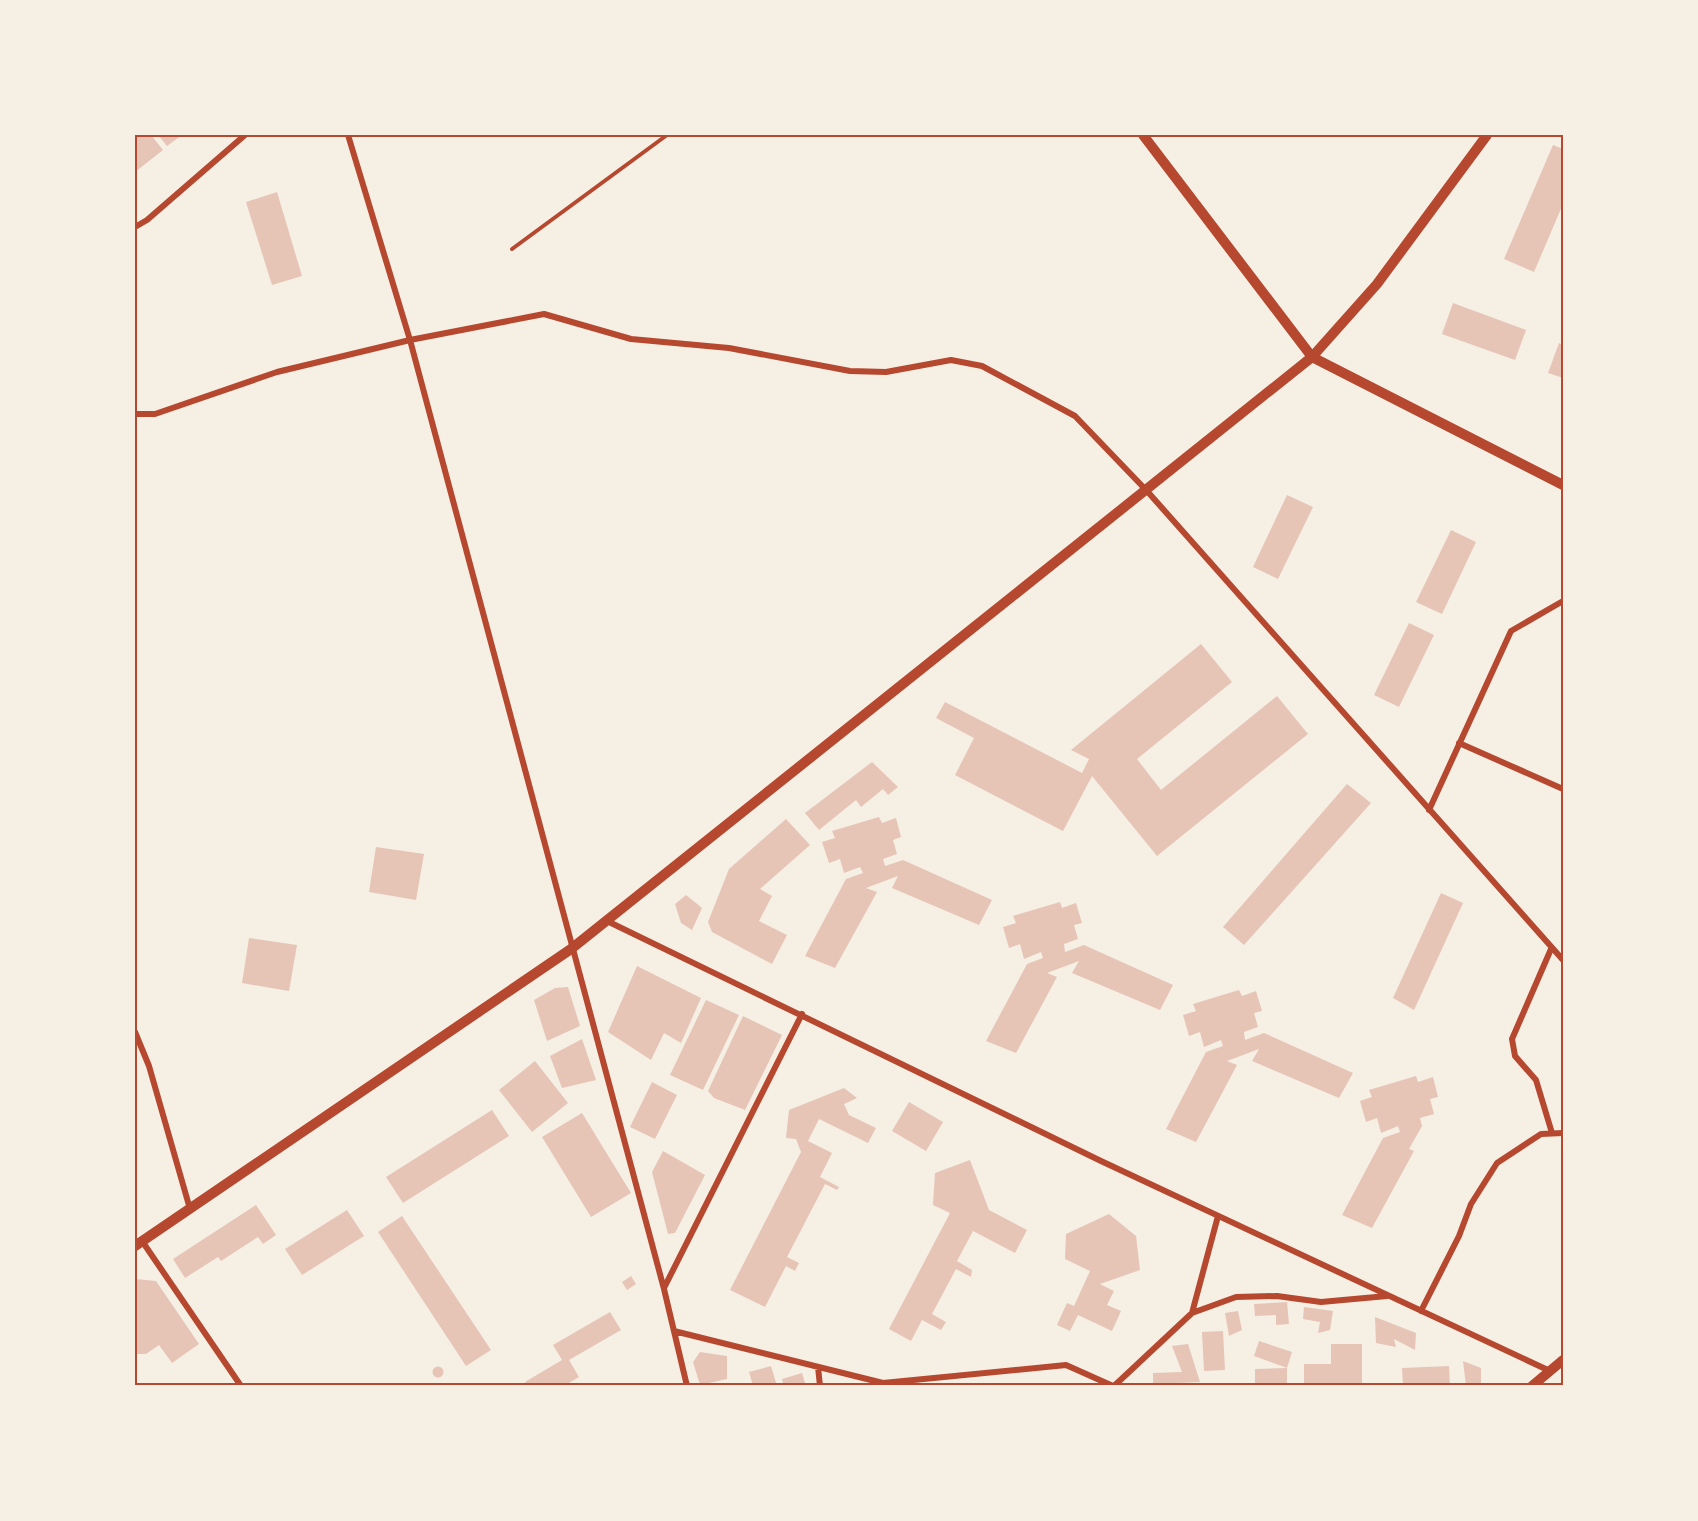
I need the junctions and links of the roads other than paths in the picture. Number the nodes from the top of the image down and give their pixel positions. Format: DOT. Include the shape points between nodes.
graph roads {
  1 [pos="245,135"];
  2 [pos="348,135"];
  3 [pos="667,135"];
  4 [pos="1143,135"];
  5 [pos="1487,135"];
  6 [pos="135,227"];
  7 [pos="512,249"];
  8 [pos="410,340"];
  9 [pos="1312,357"];
  10 [pos="135,414"];
  11 [pos="1563,485"];
  12 [pos="1147,491"];
  13 [pos="1563,601"];
  14 [pos="1459,743"];
  15 [pos="1563,789"];
  16 [pos="1429,810"];
  17 [pos="607,921"];
  18 [pos="571,949"];
  19 [pos="1551,949"];
  20 [pos="1563,960"];
  21 [pos="802,1014"];
  22 [pos="135,1032"];
  23 [pos="1552,1133"];
  24 [pos="1563,1133"];
  25 [pos="190,1209"];
  26 [pos="1218,1216"];
  27 [pos="139,1244"];
  28 [pos="664,1289"];
  29 [pos="1388,1295"];
  30 [pos="1420,1311"];
  31 [pos="1192,1312"];
  32 [pos="674,1331"];
  33 [pos="1563,1360"];
  34 [pos="818,1367"];
  35 [pos="1550,1371"];
  36 [pos="241,1386"];
  37 [pos="687,1386"];
  38 [pos="820,1386"];
  39 [pos="1113,1386"];
  40 [pos="1532,1386"];
  1 -- 6 [label="street"];
  2 -- 8 [label="street"];
  3 -- 7 [label="lane"];
  4 -- 9 [label="main road"];
  5 -- 9 [label="main road" via="1377,284"];
  8 -- 10 [label="street" via="277,372 155,414"];
  8 -- 12 [label="street" via="544,314 631,339 729,348 850,371 886,372 951,360 982,366 1075,416"];
  8 -- 18 [label="street"];
  9 -- 11 [label="main road"];
  9 -- 12 [label="main road"];
  12 -- 16 [label="street"];
  12 -- 17 [label="main road"];
  13 -- 14 [label="street" via="1511,631"];
  14 -- 15 [label="street"];
  14 -- 16 [label="street"];
  16 -- 19 [label="street"];
  17 -- 18 [label="main road"];
  17 -- 21 [label="street"];
  18 -- 25 [label="main road"];
  18 -- 28 [label="street"];
  19 -- 20 [label="street"];
  19 -- 23 [label="street" via="1512,1039 1515,1056 1536,1080"];
  21 -- 26 [label="street"];
  21 -- 28 [label="street"];
  22 -- 25 [label="street" via="149,1066"];
  23 -- 24 [label="street"];
  23 -- 30 [label="street" via="1541,1134 1497,1163 1472,1203 1460,1236"];
  25 -- 27 [label="main road"];
  26 -- 29 [label="street"];
  26 -- 31 [label="street"];
  27 -- 36 [label="street"];
  28 -- 32 [label="street"];
  29 -- 30 [label="street"];
  29 -- 31 [label="street" via="1321,1302 1277,1296 1236,1297"];
  30 -- 35 [label="street"];
  31 -- 39 [label="street"];
  32 -- 34 [label="street"];
  32 -- 37 [label="street"];
  33 -- 35 [label="main road"];
  34 -- 38 [label="street"];
  34 -- 39 [label="street" via="883,1383 1066,1365"];
  35 -- 40 [label="main road"];
}
